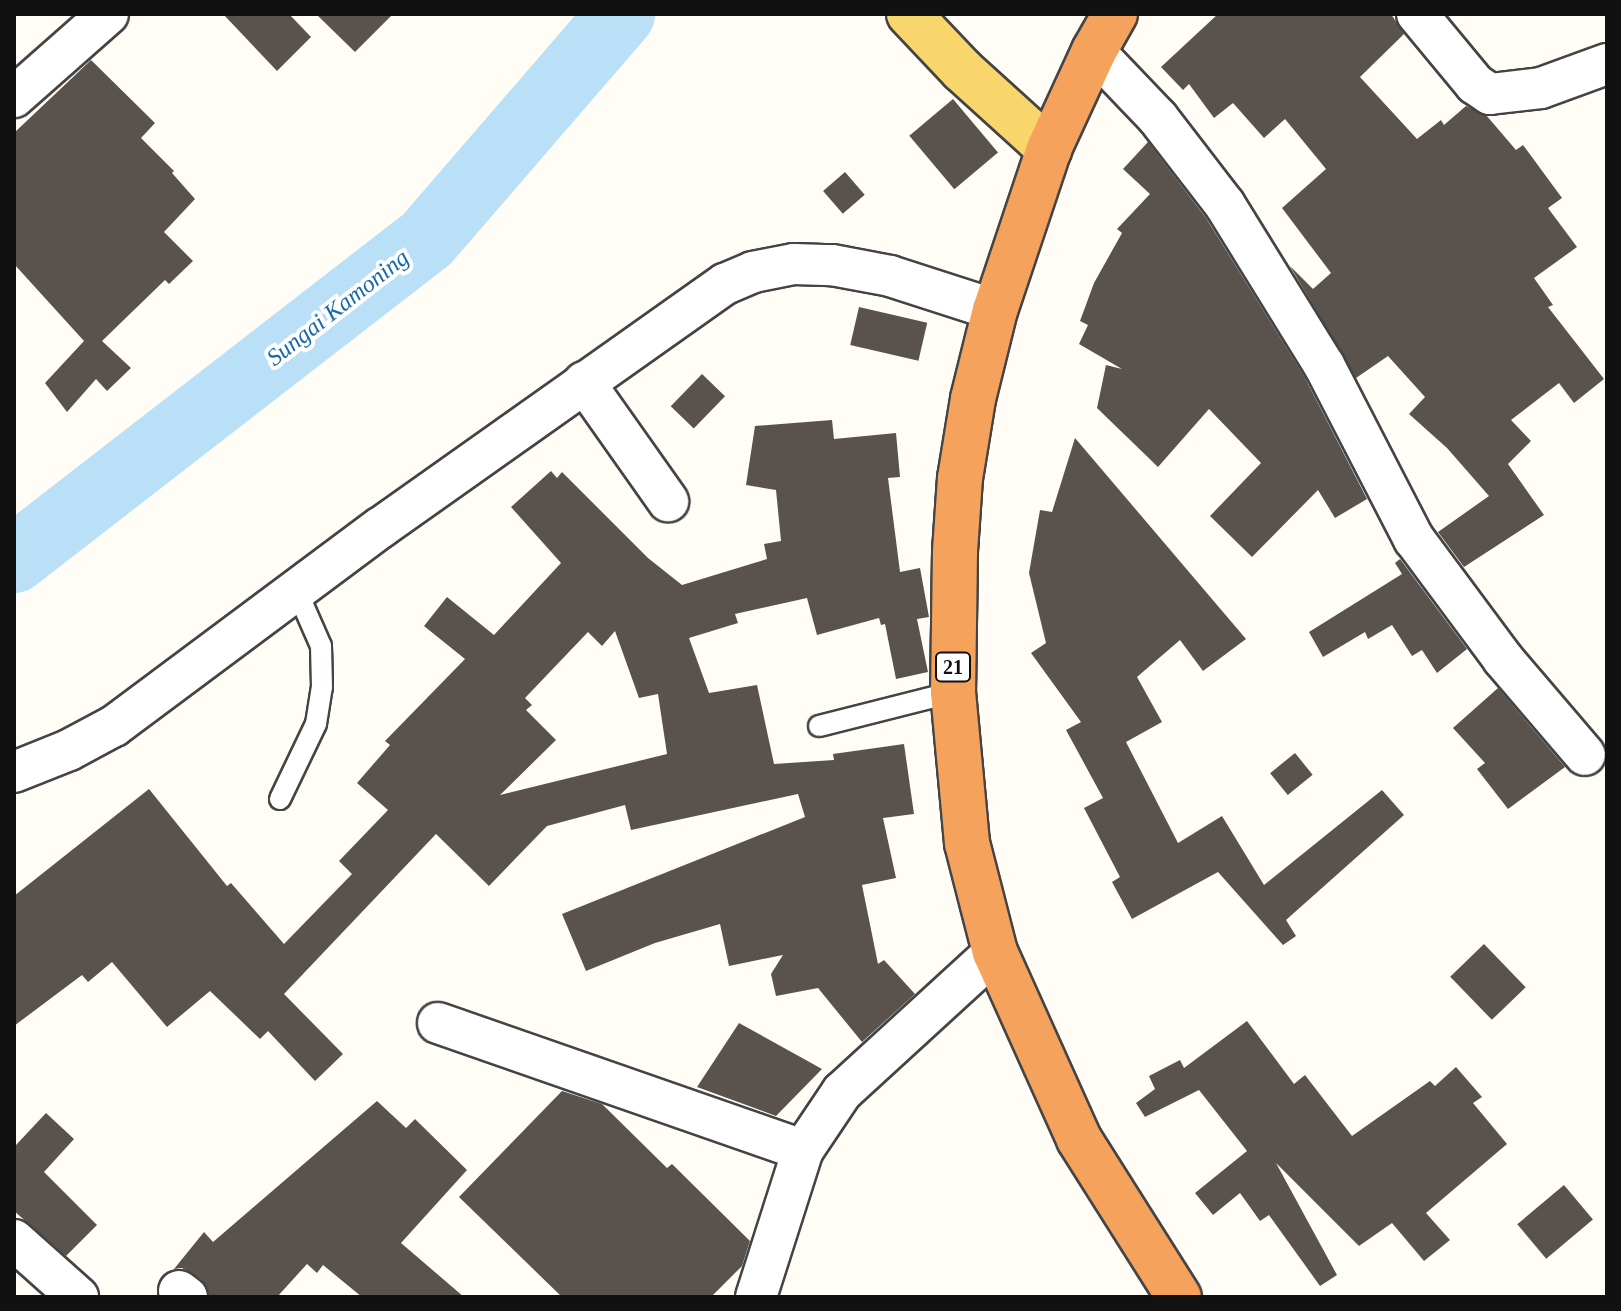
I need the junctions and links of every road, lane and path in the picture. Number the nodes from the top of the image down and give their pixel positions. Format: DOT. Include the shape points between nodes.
graph roads {
  1 [pos="108,14"];
  2 [pos="909,14"];
  3 [pos="1115,14"];
  4 [pos="1417,14"];
  5 [pos="1094,51"];
  6 [pos="1607,64"];
  7 [pos="14,97"];
  8 [pos="1049,149"];
  9 [pos="995,310"];
  10 [pos="584,382"];
  11 [pos="668,501"];
  12 [pos="296,589"];
  13 [pos="953,692"];
  14 [pos="819,726"];
  15 [pos="1585,755"];
  16 [pos="14,772"];
  17 [pos="280,799"];
  18 [pos="995,952"];
  19 [pos="438,1023"];
  20 [pos="803,1150"];
  21 [pos="14,1240"];
  22 [pos="78,1297"];
  23 [pos="756,1297"];
  24 [pos="1179,1297"];
  1 -- 7 [label="street"];
  2 -- 8 [label="main road"];
  3 -- 5 [label="highway, 21"];
  4 -- 6 [label="street" via="1475,84 1490,94 1541,88"];
  5 -- 8 [label="highway, 21"];
  5 -- 15 [label="street" via="1158,118 1225,205 1324,365 1414,539 1503,659"];
  8 -- 9 [label="highway, 21"];
  9 -- 10 [label="street" via="890,276 794,264 725,284"];
  9 -- 13 [label="highway, 21" via="960,478 951,626"];
  10 -- 11 [label="street"];
  10 -- 12 [label="street"];
  12 -- 16 [label="street" via="114,726"];
  12 -- 17 [label="lane" via="321,646 322,687 316,724"];
  13 -- 14 [label="lane"];
  13 -- 18 [label="highway, 21" via="967,843"];
  18 -- 20 [label="street" via="842,1092"];
  18 -- 24 [label="highway, 21" via="1079,1139"];
  19 -- 20 [label="street"];
  20 -- 23 [label="street"];
  21 -- 22 [label="street"];
}
